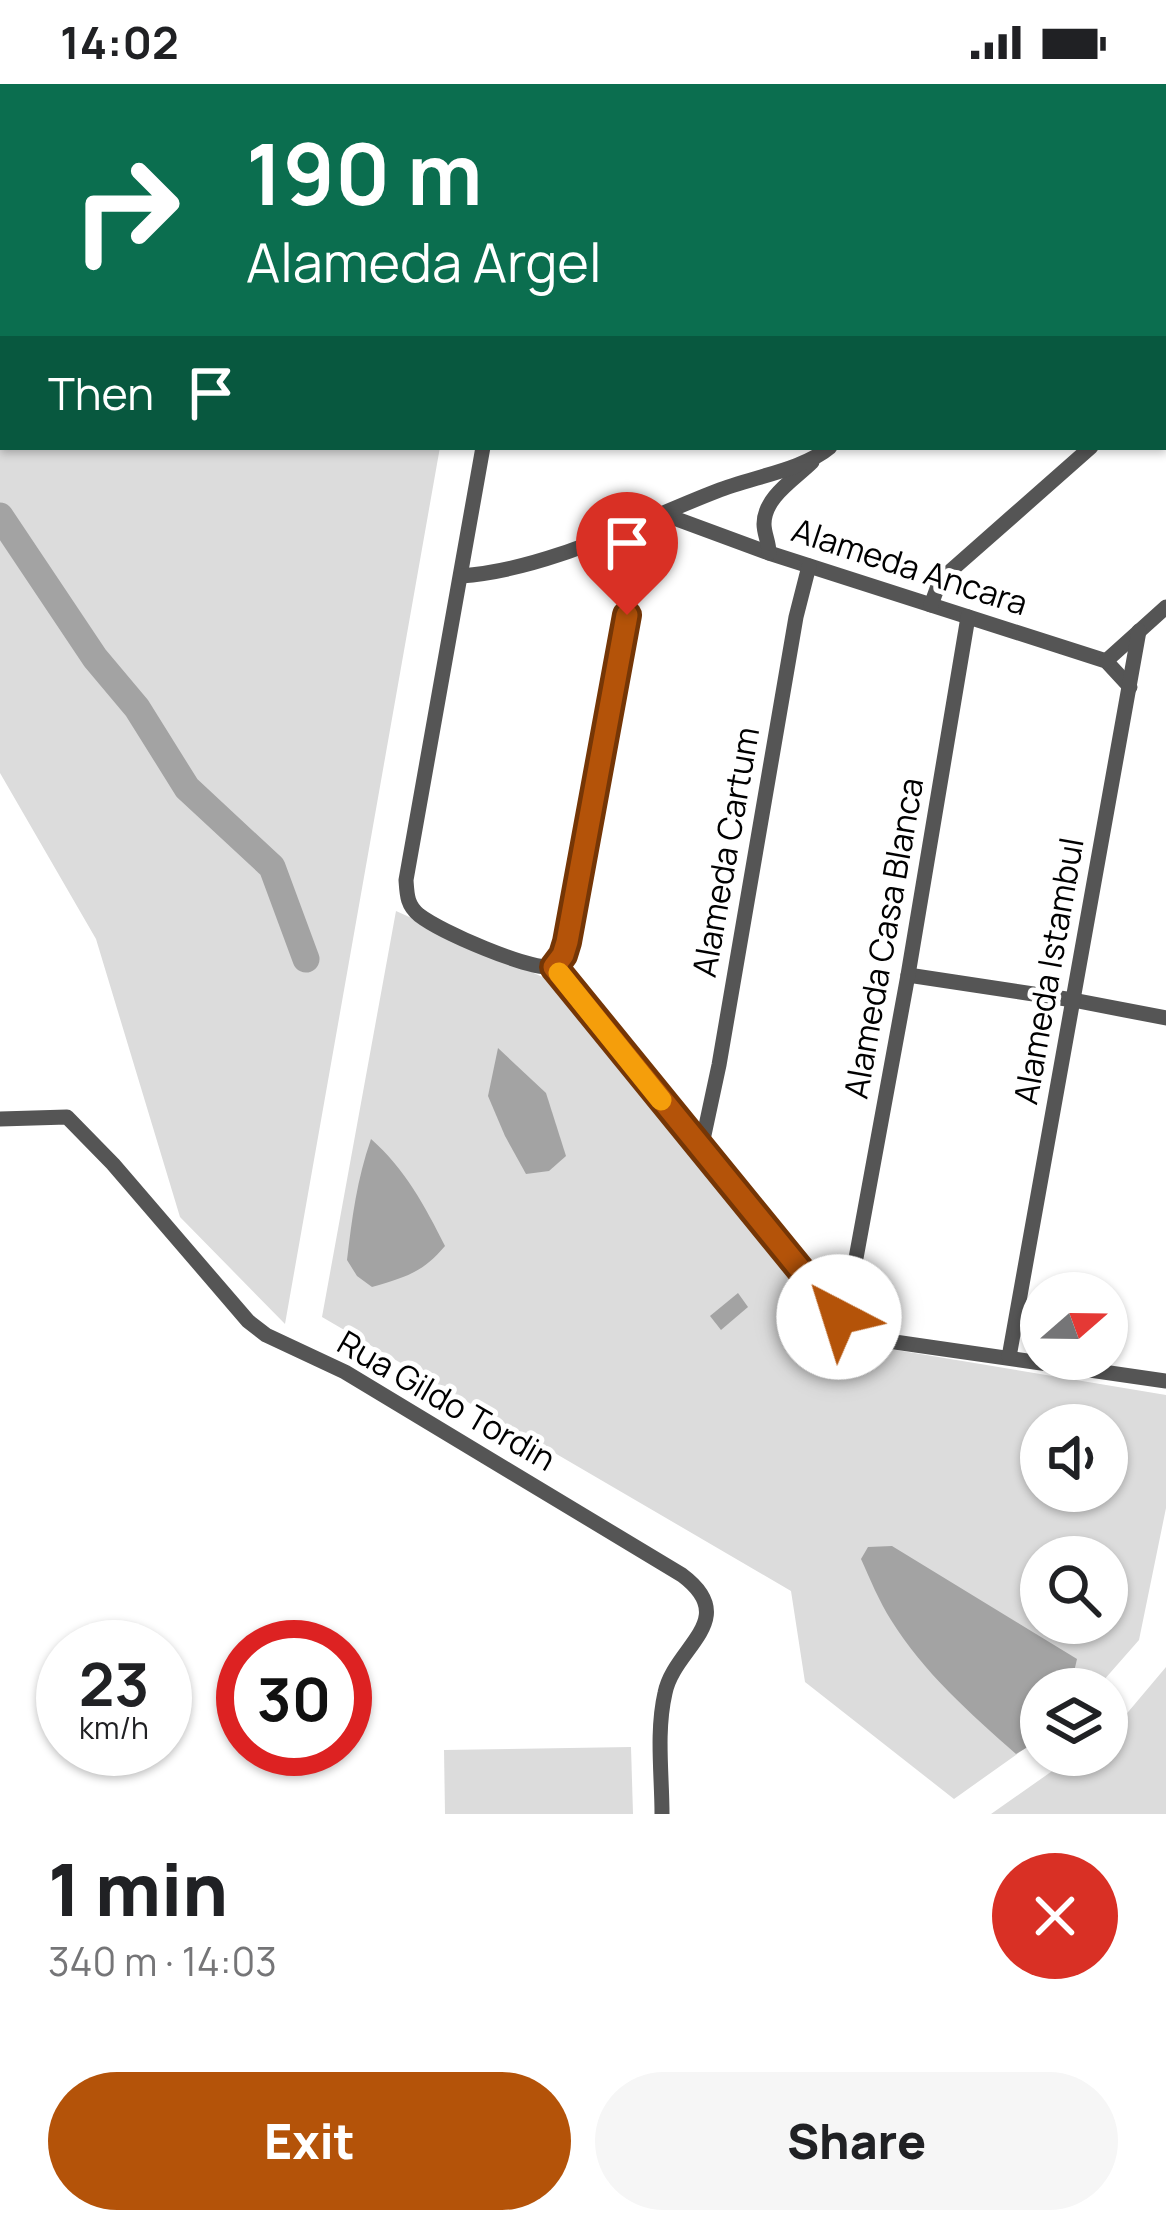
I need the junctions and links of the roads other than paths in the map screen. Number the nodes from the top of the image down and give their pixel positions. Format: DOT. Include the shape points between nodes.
graph roads {
  1 [pos="482,450"];
  2 [pos="1088,450"];
  3 [pos="823,453"];
  4 [pos="663,514"];
  5 [pos="644,522"];
  6 [pos="770,553"];
  7 [pos="809,566"];
  8 [pos="460,576"];
  9 [pos="931,604"];
  10 [pos="1166,607"];
  11 [pos="968,617"];
  12 [pos="1139,631"];
  13 [pos="1106,661"];
  14 [pos="1130,687"];
  15 [pos="554,967"];
  16 [pos="908,975"];
  17 [pos="1073,1000"];
  18 [pos="1166,1018"];
  19 [pos="0,1119"];
  20 [pos="700,1149"];
  21 [pos="848,1326"];
  22 [pos="1009,1357"];
  23 [pos="1166,1381"];
  24 [pos="662,1814"];
  1 -- 8 [label="street"];
  2 -- 9 [label="street" via="947,574"];
  3 -- 4 [label="street"];
  3 -- 6 [label="street" via="768,506"];
  4 -- 5 [label="street"];
  4 -- 6 [label="street, Alameda Ancara"];
  5 -- 8 [label="street" via="528,564"];
  5 -- 15 [label="street" via="567,942"];
  6 -- 7 [label="street, Alameda Ancara"];
  7 -- 9 [label="street, Alameda Ancara"];
  7 -- 20 [label="street, Alameda Cartum"];
  8 -- 15 [label="street" via="407,902 519,963"];
  9 -- 11 [label="street, Alameda Ancara"];
  10 -- 12 [label="street"];
  11 -- 13 [label="street, Alameda Ancara"];
  11 -- 16 [label="street, Alameda Casa Blanca"];
  12 -- 13 [label="street"];
  12 -- 14 [label="street, Alameda Istambul"];
  13 -- 14 [label="street, Alameda Ancara"];
  14 -- 17 [label="street, Alameda Istambul"];
  15 -- 20 [label="street"];
  16 -- 17 [label="street"];
  16 -- 21 [label="street, Alameda Casa Blanca"];
  17 -- 18 [label="street"];
  17 -- 22 [label="street, Alameda Istambul"];
  19 -- 24 [label="street, Rua Gildo Tordin" via="67,1117 266,1335 345,1372 698,1587 706,1617 666,1685 661,1712"];
  20 -- 21 [label="street"];
  21 -- 22 [label="street" via="874,1339"];
  22 -- 23 [label="street"];
}
